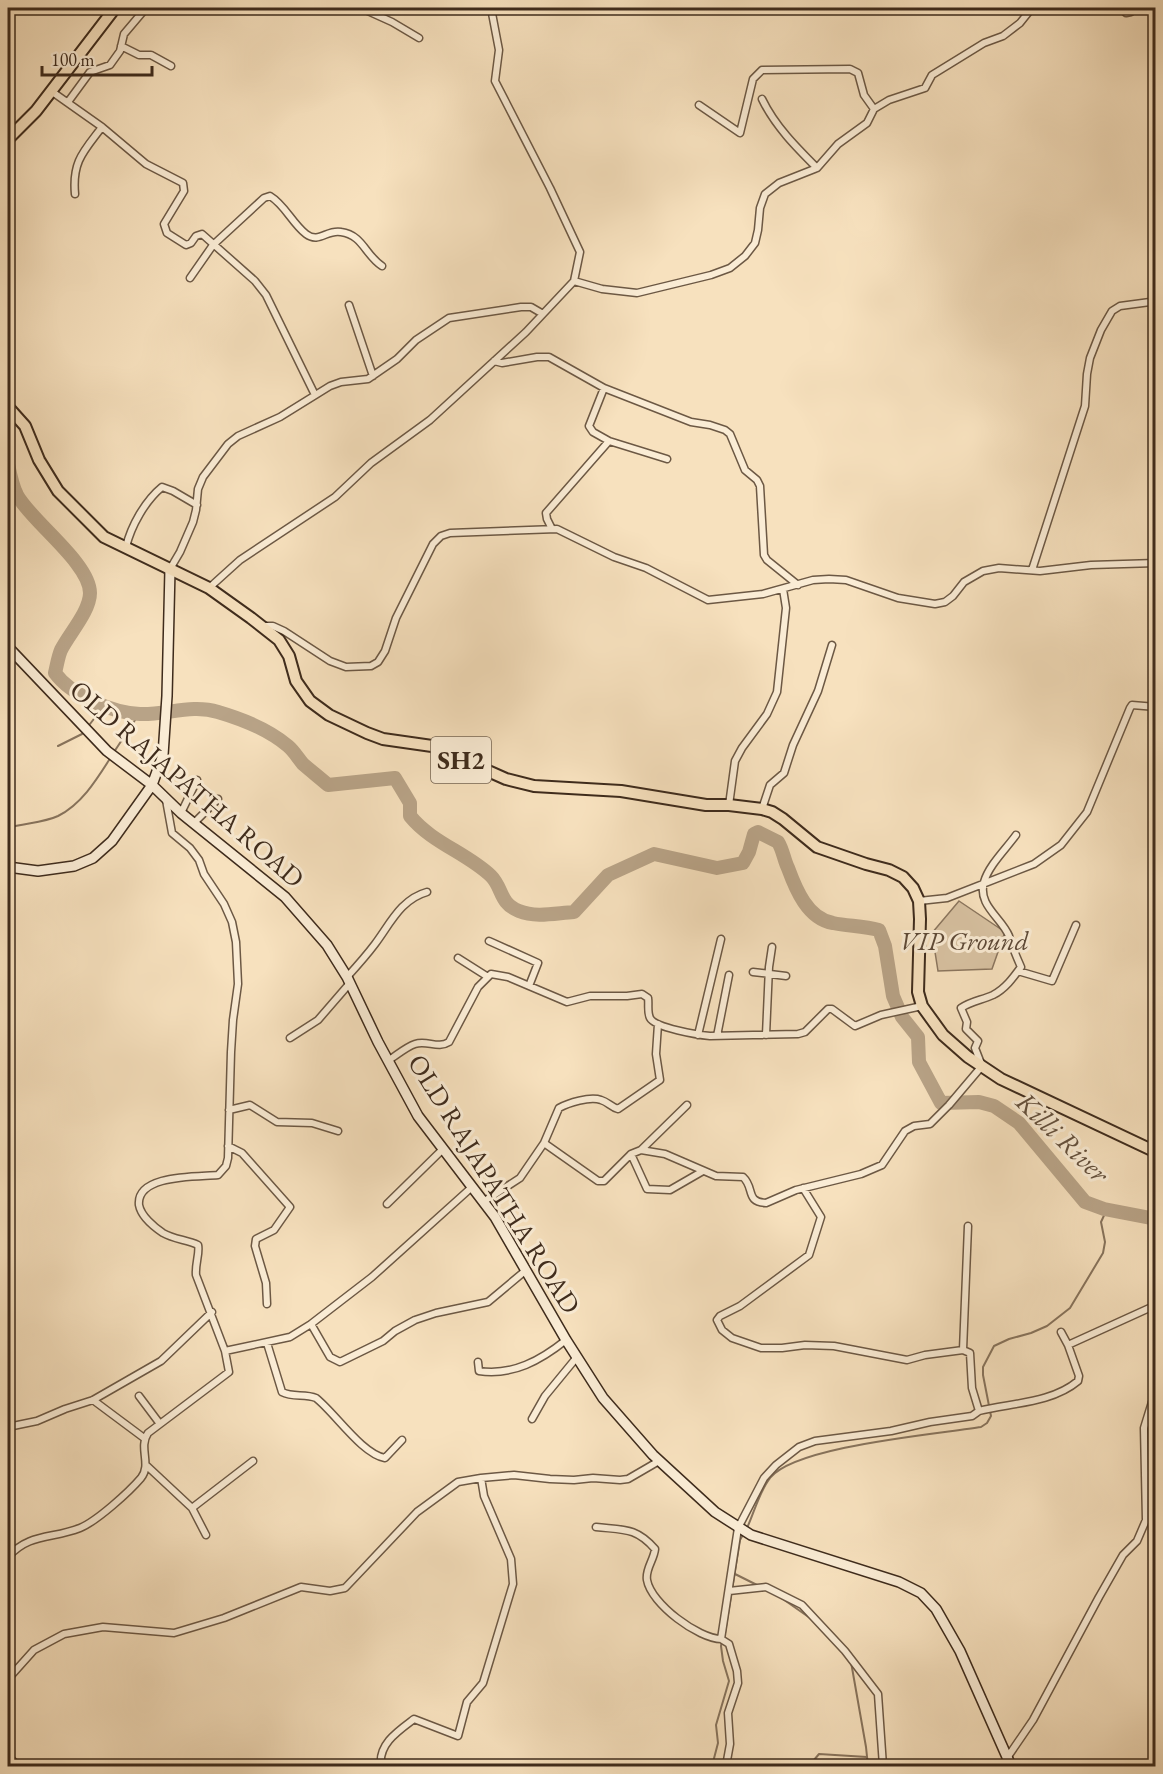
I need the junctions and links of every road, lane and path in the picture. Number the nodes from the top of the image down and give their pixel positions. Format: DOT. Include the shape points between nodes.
graph roads {
  1 [pos="115,8"];
  2 [pos="146,8"];
  3 [pos="361,8"];
  4 [pos="491,8"];
  5 [pos="1032,8"];
  6 [pos="1121,8"];
  7 [pos="1131,12"];
  8 [pos="419,38"];
  9 [pos="121,46"];
  10 [pos="171,66"];
  11 [pos="51,91"];
  12 [pos="762,99"];
  13 [pos="68,102"];
  14 [pos="699,105"];
  15 [pos="874,109"];
  16 [pos="102,127"];
  17 [pos="8,139"];
  18 [pos="817,168"];
  19 [pos="75,194"];
  20 [pos="213,245"];
  21 [pos="382,266"];
  22 [pos="190,278"];
  23 [pos="574,281"];
  24 [pos="1155,298"];
  25 [pos="349,305"];
  26 [pos="543,314"];
  27 [pos="494,361"];
  28 [pos="373,376"];
  29 [pos="604,388"];
  30 [pos="315,395"];
  31 [pos="8,407"];
  32 [pos="609,441"];
  33 [pos="667,459"];
  34 [pos="197,505"];
  35 [pos="552,529"];
  36 [pos="126,547"];
  37 [pos="1155,563"];
  38 [pos="170,569"];
  39 [pos="1032,570"];
  40 [pos="798,585"];
  41 [pos="210,588"];
  42 [pos="783,589"];
  43 [pos="260,626"];
  44 [pos="832,645"];
  45 [pos="8,647"];
  46 [pos="1155,707"];
  47 [pos="197,780"];
  48 [pos="152,785"];
  49 [pos="165,796"];
  50 [pos="218,799"];
  51 [pos="729,805"];
  52 [pos="762,809"];
  53 [pos="181,813"];
  54 [pos="194,823"];
  55 [pos="1016,835"];
  56 [pos="8,867"];
  57 [pos="983,883"];
  58 [pos="427,892"];
  59 [pos="919,901"];
  60 [pos="1076,926"];
  61 [pos="721,939"];
  62 [pos="489,941"];
  63 [pos="772,947"];
  64 [pos="458,958"];
  65 [pos="1018,970"];
  66 [pos="753,972"];
  67 [pos="769,973"];
  68 [pos="729,975"];
  69 [pos="786,976"];
  70 [pos="488,977"];
  71 [pos="349,980"];
  72 [pos="529,986"];
  73 [pos="922,1006"];
  74 [pos="658,1024"];
  75 [pos="698,1035"];
  76 [pos="766,1035"];
  77 [pos="717,1036"];
  78 [pos="290,1038"];
  79 [pos="389,1060"];
  80 [pos="982,1066"];
  81 [pos="687,1105"];
  82 [pos="229,1110"];
  83 [pos="338,1131"];
  84 [pos="544,1143"];
  85 [pos="228,1146"];
  86 [pos="443,1149"];
  87 [pos="641,1150"];
  88 [pos="1155,1152"];
  89 [pos="631,1154"];
  90 [pos="703,1171"];
  91 [pos="472,1187"];
  92 [pos="803,1188"];
  93 [pos="483,1202"];
  94 [pos="387,1204"];
  95 [pos="968,1226"];
  96 [pos="525,1271"];
  97 [pos="267,1304"];
  98 [pos="1155,1305"];
  99 [pos="212,1312"];
  100 [pos="311,1323"];
  101 [pos="1061,1332"];
  102 [pos="566,1341"];
  103 [pos="267,1343"];
  104 [pos="1068,1345"];
  105 [pos="963,1350"];
  106 [pos="225,1351"];
  107 [pos="578,1358"];
  108 [pos="478,1362"];
  109 [pos="139,1396"];
  110 [pos="93,1400"];
  111 [pos="1152,1401"];
  112 [pos="985,1410"];
  113 [pos="532,1419"];
  114 [pos="160,1424"];
  115 [pos="8,1427"];
  116 [pos="144,1438"];
  117 [pos="402,1440"];
  118 [pos="253,1461"];
  119 [pos="659,1461"];
  120 [pos="147,1466"];
  121 [pos="1155,1475"];
  122 [pos="1145,1476"];
  123 [pos="481,1478"];
  124 [pos="192,1508"];
  125 [pos="596,1527"];
  126 [pos="739,1528"];
  127 [pos="206,1535"];
  128 [pos="8,1557"];
  129 [pos="729,1591"];
  130 [pos="721,1639"];
  131 [pos="8,1679"];
  132 [pos="8,1756"];
  133 [pos="1009,1762"];
  134 [pos="18,1767"];
  135 [pos="381,1767"];
  136 [pos="726,1767"];
  137 [pos="883,1767"];
  1 -- 11 [label="main road"];
  2 -- 9 [label="street" via="124,34"];
  3 -- 8 [label="street"];
  4 -- 23 [label="street" via="499,50 495,81 580,252"];
  5 -- 15 [label="street" via="1003,36 984,43 932,75 925,88"];
  6 -- 7 [label="street"];
  9 -- 10 [label="street"];
  9 -- 13 [label="street" via="110,64 90,72"];
  11 -- 13 [label="street"];
  11 -- 17 [label="main road"];
  12 -- 18 [label="street" via="788,139"];
  13 -- 16 [label="street"];
  14 -- 15 [label="street" via="740,133 753,79 762,70 850,69 858,73 864,95"];
  15 -- 18 [label="street" via="867,123 838,144"];
  16 -- 19 [label="street" via="75,168"];
  16 -- 20 [label="street" via="146,164 183,183 184,191 164,224 167,233 186,244 201,234"];
  18 -- 23 [label="street" via="779,183 765,194 755,243 730,268 637,293 602,290"];
  20 -- 21 [label="street" via="270,196 305,233 319,238 341,231 360,240 366,252"];
  20 -- 22 [label="street"];
  20 -- 30 [label="street" via="255,281 266,296"];
  23 -- 26 [label="street"];
  24 -- 39 [label="street" via="1120,306 1112,311 1101,330 1090,358 1085,406"];
  25 -- 28 [label="street"];
  26 -- 27 [label="street"];
  26 -- 28 [label="street" via="522,307 449,318"];
  27 -- 29 [label="street" via="549,357"];
  27 -- 41 [label="street" via="430,420 370,463 335,497 240,560"];
  28 -- 30 [label="street" via="341,382"];
  29 -- 32 [label="street" via="589,426"];
  29 -- 40 [label="street" via="730,435 745,470 760,486 764,555"];
  30 -- 34 [label="street" via="228,444 203,477"];
  31 -- 36 [label="main road, SH2" via="26,426 39,460 58,491 104,537"];
  32 -- 33 [label="street"];
  32 -- 35 [label="street" via="546,513"];
  34 -- 36 [label="street" via="162,487 130,532"];
  34 -- 38 [label="street"];
  35 -- 42 [label="street" via="646,568 708,600"];
  35 -- 43 [label="street" via="441,536 433,544 396,618 385,651 371,666 346,667 284,631"];
  36 -- 38 [label="main road, SH2"];
  37 -- 39 [label="street"];
  38 -- 41 [label="main road, SH2"];
  38 -- 48 [label="main road" via="165,733 163,755"];
  39 -- 40 [label="street" via="982,571 964,582 945,602 934,604 898,598 846,580 813,580"];
  40 -- 42 [label="street"];
  41 -- 43 [label="main road, SH2"];
  42 -- 51 [label="street" via="786,608 777,692 735,761"];
  43 -- 51 [label="main road, SH2" via="279,640 289,656 296,681 310,700 329,715 367,733 432,746 506,779 534,786 621,791"];
  44 -- 52 [label="street" via="818,691 784,773 770,785"];
  45 -- 48 [label="main road, OLD RAJAPATHA ROAD" via="107,751"];
  46 -- 57 [label="street" via="1132,705 1087,812 1061,845 1034,864"];
  47 -- 53 [label="street"];
  48 -- 49 [label="main road, OLD RAJAPATHA ROAD"];
  48 -- 56 [label="main road" via="112,840 93,858 74,866 38,871"];
  49 -- 53 [label="main road, OLD RAJAPATHA ROAD"];
  49 -- 82 [label="street" via="172,833 199,860 228,913 236,942 238,984 232,1020"];
  50 -- 54 [label="street"];
  51 -- 52 [label="main road, SH2"];
  52 -- 59 [label="main road, SH2" via="783,819 817,846 903,877"];
  53 -- 54 [label="main road, OLD RAJAPATHA ROAD"];
  54 -- 71 [label="main road, OLD RAJAPATHA ROAD" via="285,897 327,945"];
  55 -- 57 [label="street"];
  57 -- 59 [label="street" via="947,898"];
  57 -- 65 [label="street" via="988,908 1008,935 1021,967"];
  58 -- 71 [label="street" via="414,897 395,914"];
  59 -- 73 [label="main road" via="918,992"];
  60 -- 65 [label="street" via="1052,981"];
  61 -- 75 [label="street"];
  62 -- 72 [label="street" via="538,963"];
  63 -- 67 [label="street"];
  64 -- 70 [label="street"];
  65 -- 80 [label="street" via="1003,989 961,1008 966,1029 978,1041 975,1048"];
  66 -- 67 [label="street"];
  67 -- 69 [label="street"];
  67 -- 76 [label="street"];
  68 -- 77 [label="street"];
  70 -- 72 [label="street" via="497,974"];
  70 -- 79 [label="street" via="478,987 449,1042 442,1046 413,1044"];
  71 -- 78 [label="street" via="318,1020"];
  71 -- 79 [label="main road, OLD RAJAPATHA ROAD"];
  72 -- 74 [label="street" via="567,1002 590,996 642,994 648,998 649,1016"];
  73 -- 76 [label="street" via="881,1015 855,1026 832,1009 825,1011 805,1032"];
  73 -- 80 [label="main road" via="943,1035"];
  74 -- 75 [label="street"];
  74 -- 84 [label="street" via="656,1054 660,1080 618,1109 601,1100 558,1108"];
  75 -- 77 [label="street"];
  76 -- 77 [label="street"];
  79 -- 86 [label="main road, OLD RAJAPATHA ROAD" via="418,1116"];
  80 -- 88 [label="main road" via="1041,1099"];
  80 -- 92 [label="street" via="930,1124 905,1131 882,1165"];
  81 -- 87 [label="street"];
  82 -- 83 [label="street" via="250,1105 277,1122 312,1123"];
  82 -- 85 [label="street"];
  84 -- 89 [label="street" via="602,1181"];
  84 -- 93 [label="street" via="520,1178"];
  85 -- 97 [label="street" via="242,1153 290,1207 274,1230 256,1239"];
  85 -- 99 [label="street" via="226,1166 218,1175 152,1183 139,1203 145,1217 164,1234 198,1245 196,1275"];
  86 -- 91 [label="main road, OLD RAJAPATHA ROAD"];
  86 -- 94 [label="street"];
  87 -- 89 [label="street"];
  87 -- 90 [label="street" via="665,1154"];
  89 -- 90 [label="street" via="647,1189 670,1190"];
  90 -- 92 [label="street" via="716,1176 743,1177 752,1197 761,1203"];
  91 -- 93 [label="main road, OLD RAJAPATHA ROAD"];
  91 -- 100 [label="street" via="372,1277"];
  92 -- 105 [label="street" via="821,1217 809,1255 720,1316 717,1320 722,1330 732,1338 761,1348 834,1346 907,1360"];
  93 -- 96 [label="main road, OLD RAJAPATHA ROAD"];
  95 -- 105 [label="street"];
  96 -- 100 [label="street" via="488,1302 415,1320 340,1362 330,1357"];
  96 -- 102 [label="main road, OLD RAJAPATHA ROAD"];
  98 -- 104 [label="street"];
  99 -- 106 [label="street"];
  99 -- 110 [label="street" via="161,1361"];
  100 -- 103 [label="street" via="290,1337"];
  101 -- 104 [label="street"];
  102 -- 107 [label="main road, OLD RAJAPATHA ROAD"];
  102 -- 108 [label="street" via="535,1361 511,1370 479,1371"];
  103 -- 106 [label="street"];
  103 -- 117 [label="street" via="282,1392 316,1398 360,1443 380,1457 385,1458"];
  104 -- 112 [label="street" via="1078,1381 1038,1399"];
  105 -- 112 [label="street" via="970,1353 972,1388"];
  106 -- 114 [label="street" via="229,1372"];
  107 -- 113 [label="street" via="545,1396"];
  107 -- 119 [label="main road, OLD RAJAPATHA ROAD" via="603,1398"];
  109 -- 114 [label="street"];
  110 -- 115 [label="street" via="37,1421"];
  110 -- 116 [label="street"];
  111 -- 122 [label="street" via="1144,1428"];
  112 -- 126 [label="street" via="972,1416 864,1436 836,1437 799,1447 764,1478"];
  114 -- 116 [label="street"];
  116 -- 120 [label="street"];
  118 -- 124 [label="street"];
  119 -- 123 [label="street" via="620,1480 514,1475"];
  119 -- 126 [label="main road, OLD RAJAPATHA ROAD" via="715,1512"];
  120 -- 124 [label="street"];
  120 -- 128 [label="street" via="140,1479 92,1521 78,1529 25,1542"];
  121 -- 122 [label="street"];
  122 -- 133 [label="street" via="1146,1520 1137,1541 1123,1555"];
  123 -- 131 [label="street" via="458,1482 424,1507 345,1588 330,1591 301,1587 174,1634 103,1627 64,1634 34,1650"];
  123 -- 135 [label="street" via="484,1496 511,1559 513,1584 483,1683 467,1702 458,1736 414,1719 389,1738 380,1758"];
  124 -- 127 [label="street"];
  125 -- 130 [label="street" via="643,1536 655,1549 647,1581 660,1605 708,1638"];
  126 -- 129 [label="street"];
  126 -- 133 [label="main road, OLD RAJAPATHA ROAD" via="921,1593 936,1609 960,1651"];
  129 -- 130 [label="street"];
  129 -- 137 [label="street" via="766,1587 802,1605 846,1651 878,1694"];
  130 -- 136 [label="street" via="729,1644 738,1683 728,1713 730,1744"];
  132 -- 134 [label="street"];
}
